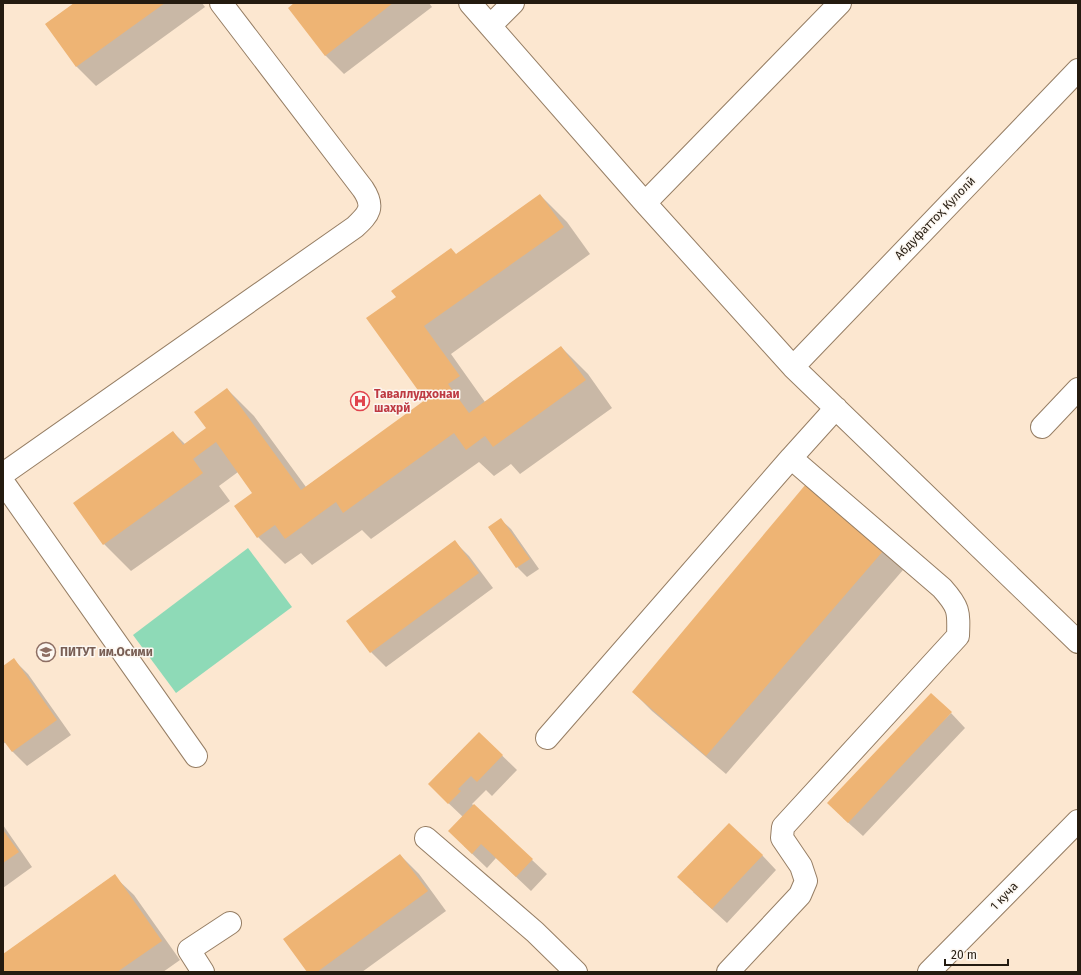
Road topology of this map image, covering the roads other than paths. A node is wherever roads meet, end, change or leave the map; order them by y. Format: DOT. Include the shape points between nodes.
graph roads {
  1 [pos="222,3"];
  2 [pos="470,3"];
  3 [pos="513,3"];
  4 [pos="840,3"];
  5 [pos="490,26"];
  6 [pos="1078,70"];
  7 [pos="646,203"];
  8 [pos="793,367"];
  9 [pos="1078,389"];
  10 [pos="836,408"];
  11 [pos="1042,426"];
  12 [pos="791,458"];
  13 [pos="3,474"];
  14 [pos="3,482"];
  15 [pos="1078,642"];
  16 [pos="547,738"];
  17 [pos="196,756"];
  18 [pos="1078,820"];
  19 [pos="426,838"];
  20 [pos="230,923"];
  21 [pos="203,972"];
  22 [pos="576,972"];
  23 [pos="728,972"];
  24 [pos="929,972"];
  1 -- 13 [label="street" via="363,189 369,198 370,207 366,217 355,228"];
  2 -- 5 [label="street"];
  3 -- 5 [label="street"];
  4 -- 7 [label="street"];
  5 -- 7 [label="street"];
  6 -- 8 [label="street, Абдуфаттоҳ Кулолӣ"];
  7 -- 8 [label="street"];
  8 -- 10 [label="street"];
  9 -- 11 [label="street"];
  10 -- 12 [label="street"];
  10 -- 15 [label="street"];
  12 -- 16 [label="street"];
  12 -- 23 [label="street" via="942,588 953,601 959,615 958,636 783,827 782,838 801,866 806,881 800,895"];
  14 -- 17 [label="street"];
  18 -- 24 [label="street, 1 куча"];
  19 -- 22 [label="street" via="535,932"];
  20 -- 21 [label="street" via="189,950"];
}
